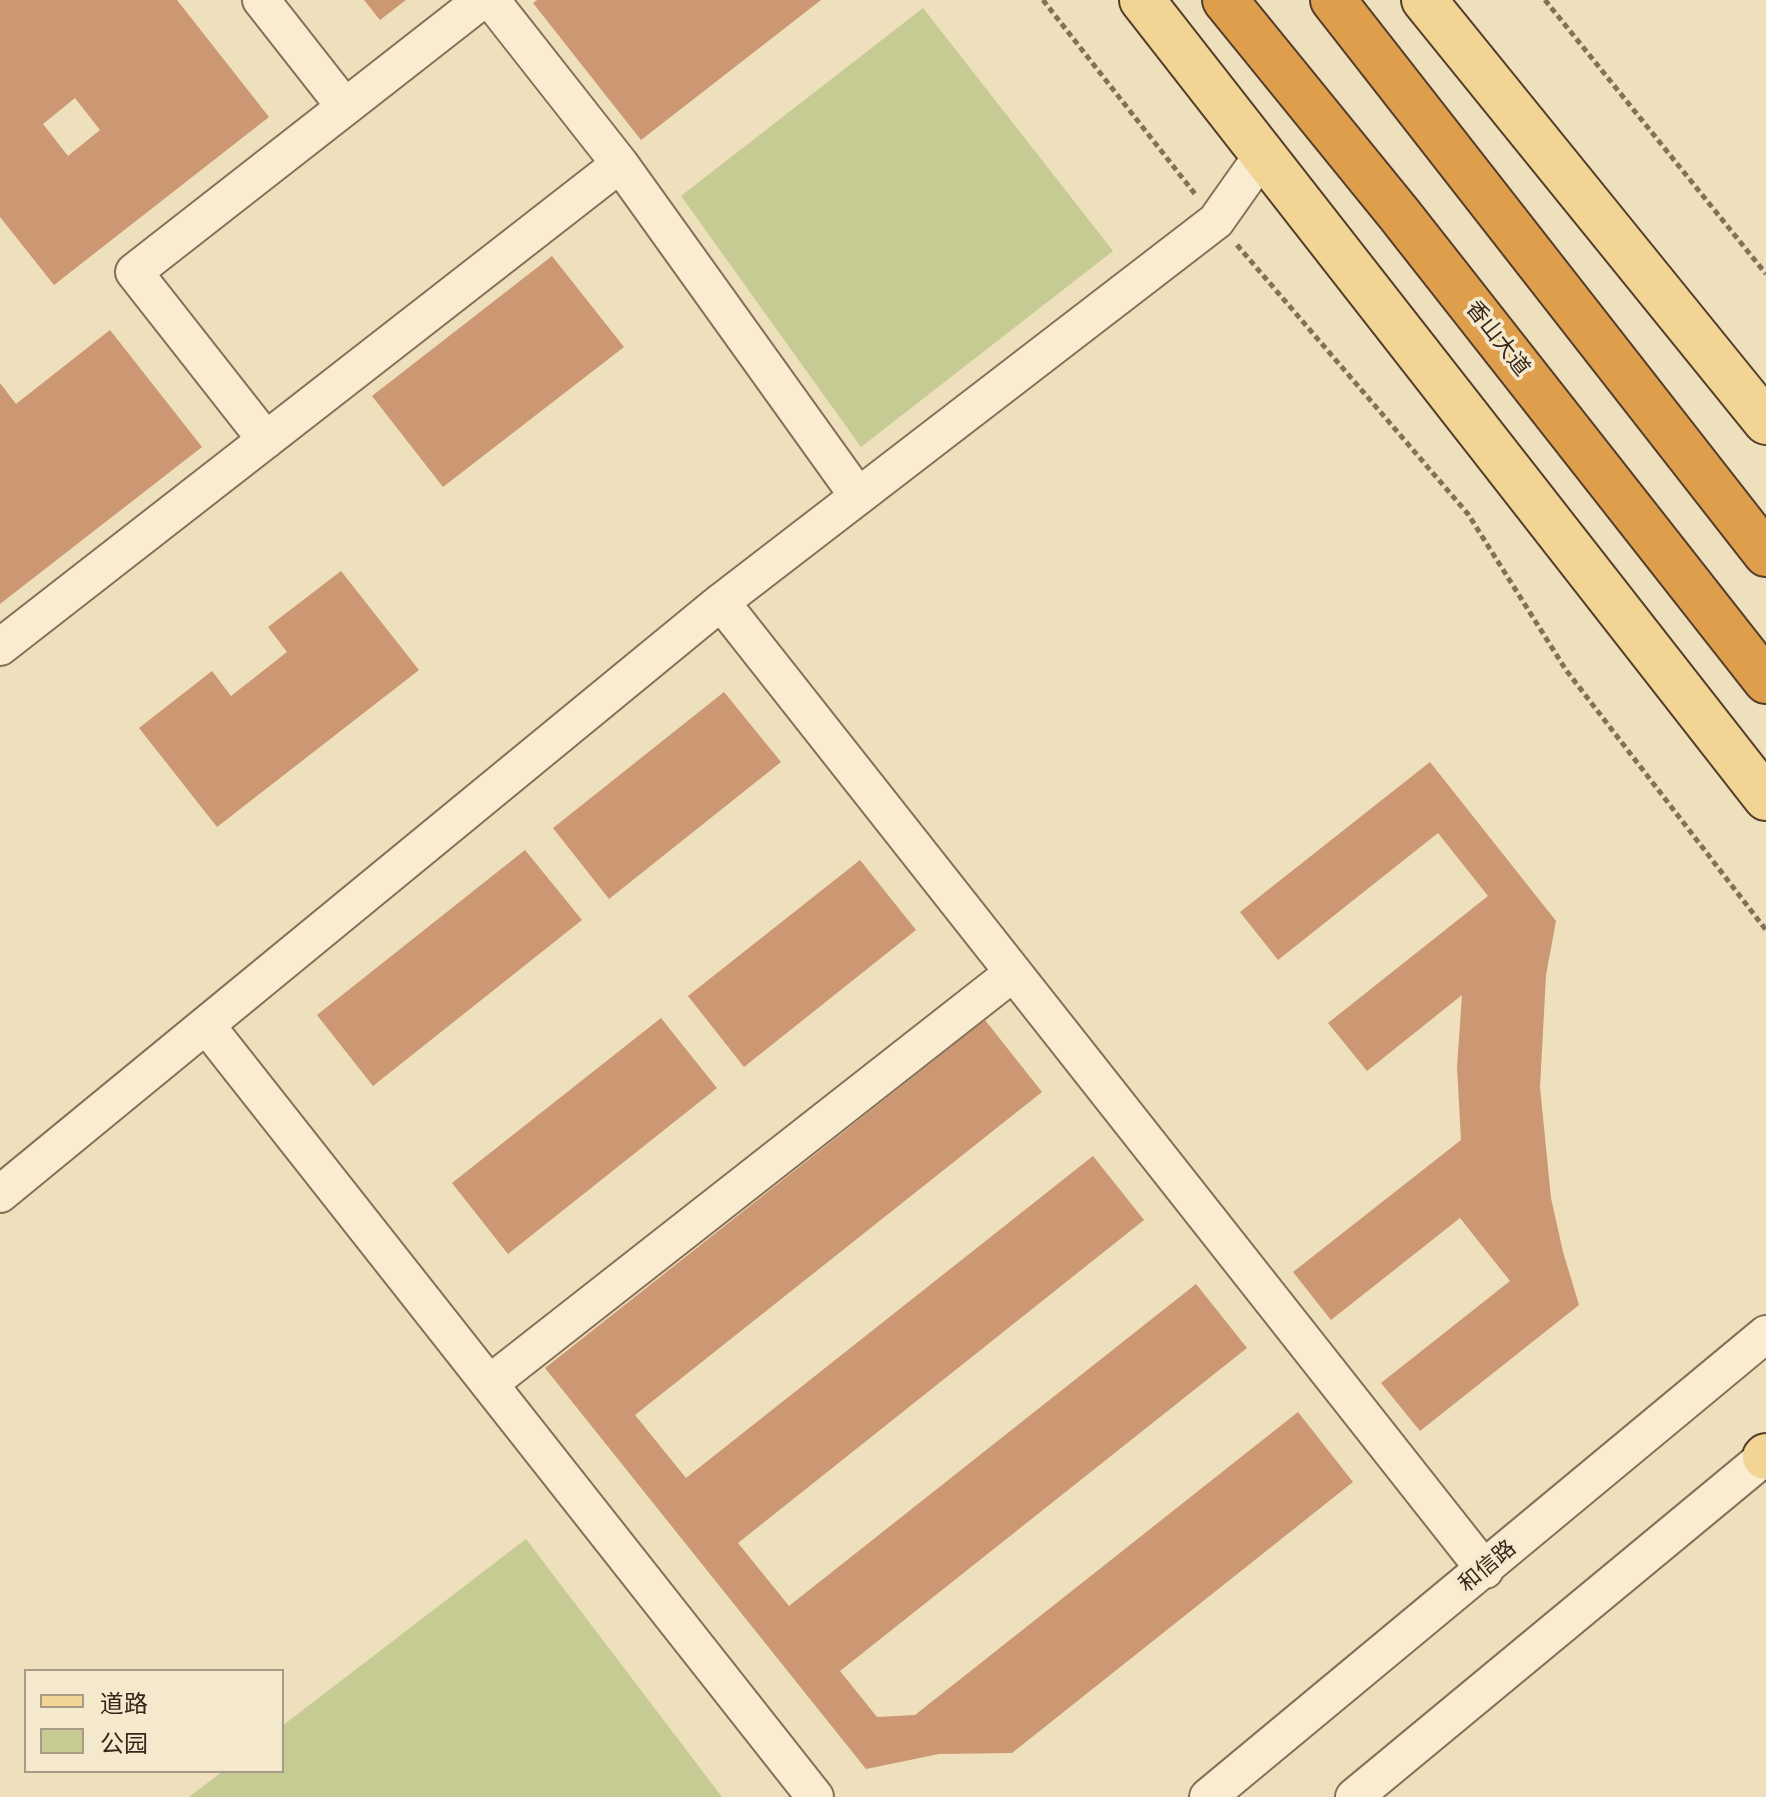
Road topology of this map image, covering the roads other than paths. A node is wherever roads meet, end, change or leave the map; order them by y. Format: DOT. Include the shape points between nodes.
graph roads {
  1 [pos="261,0"];
  2 [pos="482,0"];
  3 [pos="491,0"];
  4 [pos="1142,0"];
  5 [pos="1161,0"];
  6 [pos="1225,0"];
  7 [pos="1333,0"];
  8 [pos="1424,0"];
  9 [pos="1195,66"];
  10 [pos="345,107"];
  11 [pos="1264,153"];
  12 [pos="620,164"];
  13 [pos="1766,422"];
  14 [pos="266,440"];
  15 [pos="858,496"];
  16 [pos="1766,554"];
  17 [pos="721,602"];
  18 [pos="0,647"];
  19 [pos="1766,681"];
  20 [pos="1766,798"];
  21 [pos="1013,973"];
  22 [pos="206,1025"];
  23 [pos="0,1194"];
  24 [pos="1766,1334"];
  25 [pos="489,1384"];
  26 [pos="1766,1456"];
  27 [pos="1485,1570"];
  28 [pos="815,1797"];
  29 [pos="1208,1797"];
  30 [pos="1354,1797"];
  1 -- 10 [label="street"];
  2 -- 10 [label="street"];
  3 -- 12 [label="street"];
  4 -- 9 [label="main road"];
  5 -- 9 [label="main road"];
  6 -- 19 [label="highway, 香山大道"];
  7 -- 16 [label="highway"];
  8 -- 13 [label="main road"];
  9 -- 11 [label="main road"];
  10 -- 14 [label="street" via="134,272"];
  11 -- 15 [label="street" via="1216,221"];
  11 -- 20 [label="main road"];
  12 -- 14 [label="street"];
  12 -- 15 [label="street"];
  14 -- 18 [label="street"];
  15 -- 17 [label="street"];
  17 -- 21 [label="street"];
  17 -- 22 [label="street"];
  21 -- 25 [label="street"];
  21 -- 27 [label="street"];
  22 -- 23 [label="street"];
  22 -- 25 [label="street"];
  24 -- 27 [label="street, 和信路"];
  25 -- 28 [label="street"];
  26 -- 30 [label="street"];
  27 -- 29 [label="street, 和信路"];
}
